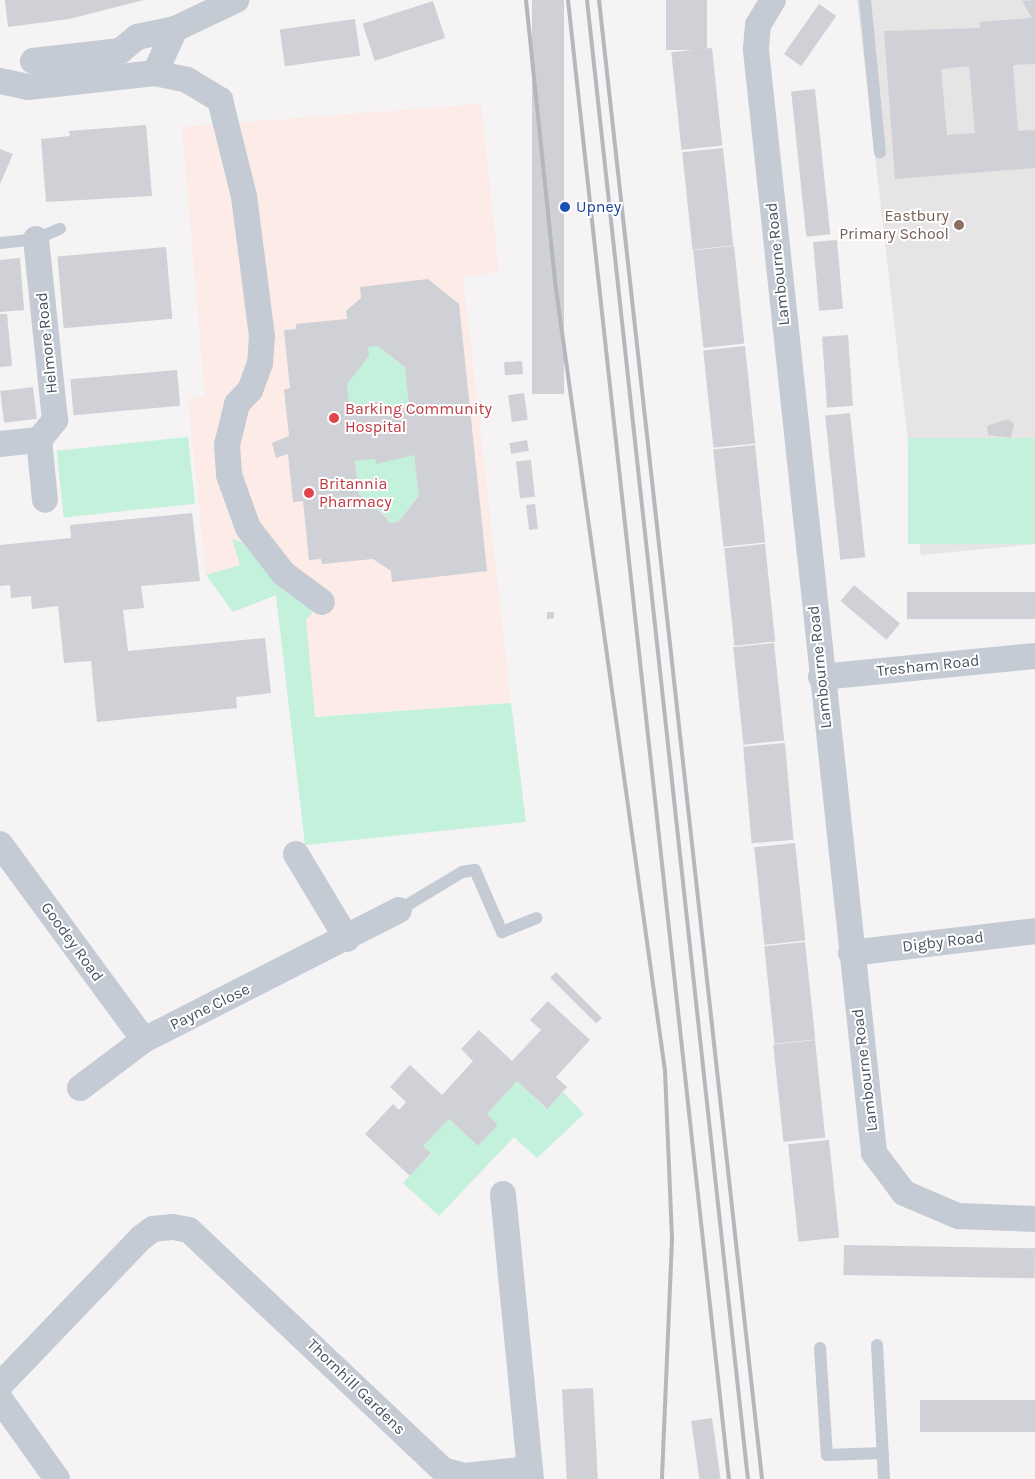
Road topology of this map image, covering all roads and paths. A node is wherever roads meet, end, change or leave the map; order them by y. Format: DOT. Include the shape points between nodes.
graph roads {
  1 [pos="236,0"];
  2 [pos="773,0"];
  3 [pos="865,0"];
  4 [pos="176,30"];
  5 [pos="33,61"];
  6 [pos="155,73"];
  7 [pos="0,81"];
  8 [pos="880,152"];
  9 [pos="60,229"];
  10 [pos="36,239"];
  11 [pos="0,243"];
  12 [pos="39,440"];
  13 [pos="0,444"];
  14 [pos="40,501"];
  15 [pos="322,602"];
  16 [pos="1035,656"];
  17 [pos="821,677"];
  18 [pos="0,844"];
  19 [pos="296,854"];
  20 [pos="399,910"];
  21 [pos="536,918"];
  22 [pos="1035,931"];
  23 [pos="347,939"];
  24 [pos="851,953"];
  25 [pos="144,1040"];
  26 [pos="80,1088"];
  27 [pos="503,1194"];
  28 [pos="1035,1219"];
  29 [pos="877,1346"];
  30 [pos="820,1348"];
  31 [pos="0,1385"];
  32 [pos="0,1399"];
  33 [pos="882,1453"];
  34 [pos="530,1474"];
  35 [pos="57,1479"];
  36 [pos="884,1479"];
  1 -- 4 [label="street"];
  2 -- 17 [label="street, Lambourne Road" via="758,24 756,50"];
  3 -- 8 [label="lane"];
  4 -- 5 [label="street" via="137,37 120,51"];
  4 -- 6 [label="street"];
  6 -- 7 [label="street" via="28,87"];
  6 -- 15 [label="street" via="186,80 220,100 246,205 262,336 260,363 250,390 237,404 226,445 229,475 248,528 284,574"];
  9 -- 10 [label="lane"];
  10 -- 11 [label="lane"];
  10 -- 12 [label="street, Helmore Road" via="55,420"];
  12 -- 13 [label="street"];
  12 -- 14 [label="street"];
  16 -- 17 [label="street, Tresham Road"];
  17 -- 24 [label="street, Lambourne Road"];
  18 -- 25 [label="street, Goodey Road"];
  19 -- 23 [label="street"];
  20 -- 21 [label="lane" via="462,872 475,870 502,932"];
  20 -- 23 [label="street, Payne Close"];
  22 -- 24 [label="street, Digby Road"];
  23 -- 25 [label="street, Payne Close"];
  24 -- 28 [label="street, Lambourne Road" via="874,1153 904,1193 958,1216"];
  25 -- 26 [label="street, Payne Close"];
  27 -- 34 [label="street, Thornhill Gardens"];
  29 -- 33 [label="lane"];
  30 -- 33 [label="lane" via="828,1455"];
  31 -- 34 [label="street, Thornhill Gardens" via="141,1238 153,1229 173,1227 189,1230 443,1470 464,1476"];
  32 -- 35 [label="street"];
  33 -- 36 [label="lane"];
}
